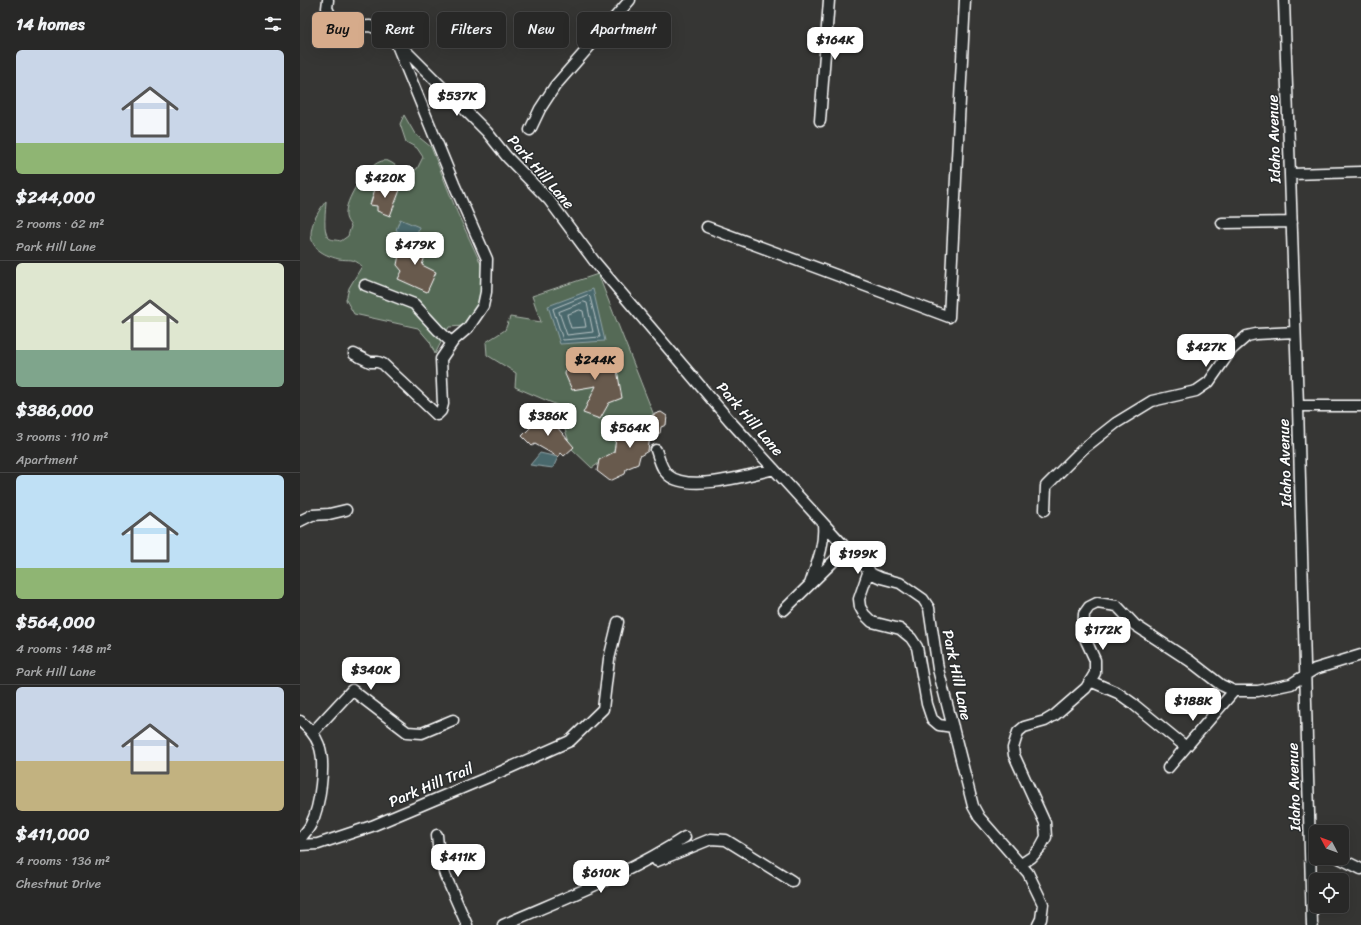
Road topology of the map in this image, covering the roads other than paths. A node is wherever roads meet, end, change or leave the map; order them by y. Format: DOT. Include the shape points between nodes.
graph roads {
  1 [pos="328,0"];
  2 [pos="630,0"];
  3 [pos="829,0"];
  4 [pos="965,0"];
  5 [pos="1284,0"];
  6 [pos="372,27"];
  7 [pos="399,48"];
  8 [pos="403,48"];
  9 [pos="820,121"];
  10 [pos="530,130"];
  11 [pos="1361,172"];
  12 [pos="1291,174"];
  13 [pos="1292,222"];
  14 [pos="1222,223"];
  15 [pos="707,227"];
  16 [pos="365,285"];
  17 [pos="1296,332"];
  18 [pos="452,343"];
  19 [pos="354,354"];
  20 [pos="1298,406"];
  21 [pos="1361,406"];
  22 [pos="656,450"];
  23 [pos="774,469"];
  24 [pos="346,510"];
  25 [pos="1044,510"];
  26 [pos="300,521"];
  27 [pos="823,524"];
  28 [pos="846,549"];
  29 [pos="869,570"];
  30 [pos="810,585"];
  31 [pos="784,610"];
  32 [pos="618,622"];
  33 [pos="1361,655"];
  34 [pos="1305,675"];
  35 [pos="1090,681"];
  36 [pos="1234,691"];
  37 [pos="453,720"];
  38 [pos="300,721"];
  39 [pos="953,727"];
  40 [pos="313,732"];
  41 [pos="1186,747"];
  42 [pos="1168,768"];
  43 [pos="1312,825"];
  44 [pos="437,835"];
  45 [pos="685,837"];
  46 [pos="300,839"];
  47 [pos="300,845"];
  48 [pos="1349,863"];
  49 [pos="1020,865"];
  50 [pos="1313,865"];
  51 [pos="636,866"];
  52 [pos="1361,869"];
  53 [pos="792,881"];
  54 [pos="467,925"];
  55 [pos="503,925"];
  56 [pos="1038,925"];
  57 [pos="1312,925"];
  1 -- 6 [label="street, Park Hill Lane" via="327,8 334,23 346,27"];
  2 -- 10 [label="street" via="555,86"];
  3 -- 9 [label="street"];
  4 -- 15 [label="street" via="949,317"];
  5 -- 12 [label="street, Idaho Avenue"];
  7 -- 18 [label="street" via="487,259 483,306 468,328"];
  8 -- 23 [label="street, Park Hill Lane" via="487,132 507,157 549,200 595,262"];
  11 -- 12 [label="street"];
  12 -- 13 [label="street, Idaho Avenue"];
  13 -- 14 [label="street"];
  13 -- 17 [label="street, Idaho Avenue"];
  16 -- 18 [label="street" via="414,304"];
  17 -- 20 [label="street, Idaho Avenue"];
  17 -- 25 [label="street" via="1247,336 1232,349 1209,382 1196,391 1152,401 1116,423 1084,448 1046,486"];
  18 -- 19 [label="street" via="441,359 443,404 437,415 383,364 370,362"];
  20 -- 21 [label="street"];
  20 -- 34 [label="street, Idaho Avenue"];
  22 -- 23 [label="street" via="668,475 687,482 712,482"];
  23 -- 27 [label="street, Park Hill Lane"];
  24 -- 26 [label="street" via="312,515"];
  27 -- 28 [label="street, Park Hill Lane"];
  27 -- 30 [label="street" via="821,554"];
  28 -- 29 [label="street, Park Hill Lane"];
  28 -- 30 [label="street"];
  29 -- 39 [label="street, Park Hill Lane" via="881,578 900,583 923,599 929,608 938,669"];
  29 -- 39 [label="street" via="859,599 860,607 872,622 900,629 912,638 917,647 932,719 939,725"];
  30 -- 31 [label="street"];
  32 -- 47 [label="street, Park Hill Trail" via="609,659 603,709 570,741 372,826 318,844"];
  33 -- 34 [label="street" via="1315,669"];
  34 -- 36 [label="street" via="1291,684 1258,691"];
  34 -- 43 [label="street, Idaho Avenue"];
  35 -- 36 [label="street" via="1095,673 1095,660 1084,634 1084,614 1089,607 1097,603 1117,606 1135,625 1221,685"];
  35 -- 41 [label="street" via="1132,703"];
  35 -- 49 [label="street" via="1086,688 1055,715 1024,727 1018,732 1013,748 1014,755 1045,823 1046,837 1032,857"];
  36 -- 41 [label="street"];
  37 -- 40 [label="street" via="422,733 407,732 352,690"];
  38 -- 40 [label="street"];
  39 -- 49 [label="street, Park Hill Lane" via="973,806"];
  40 -- 46 [label="street" via="320,745 322,772 316,812 311,826"];
  41 -- 42 [label="street"];
  44 -- 54 [label="street" via="439,856 445,875"];
  45 -- 51 [label="street"];
  48 -- 52 [label="street"];
  49 -- 56 [label="street, Park Hill Lane" via="1028,873 1043,904"];
  50 -- 57 [label="street, Idaho Avenue"];
  51 -- 53 [label="street" via="711,839 726,840"];
  51 -- 55 [label="street"];
}
